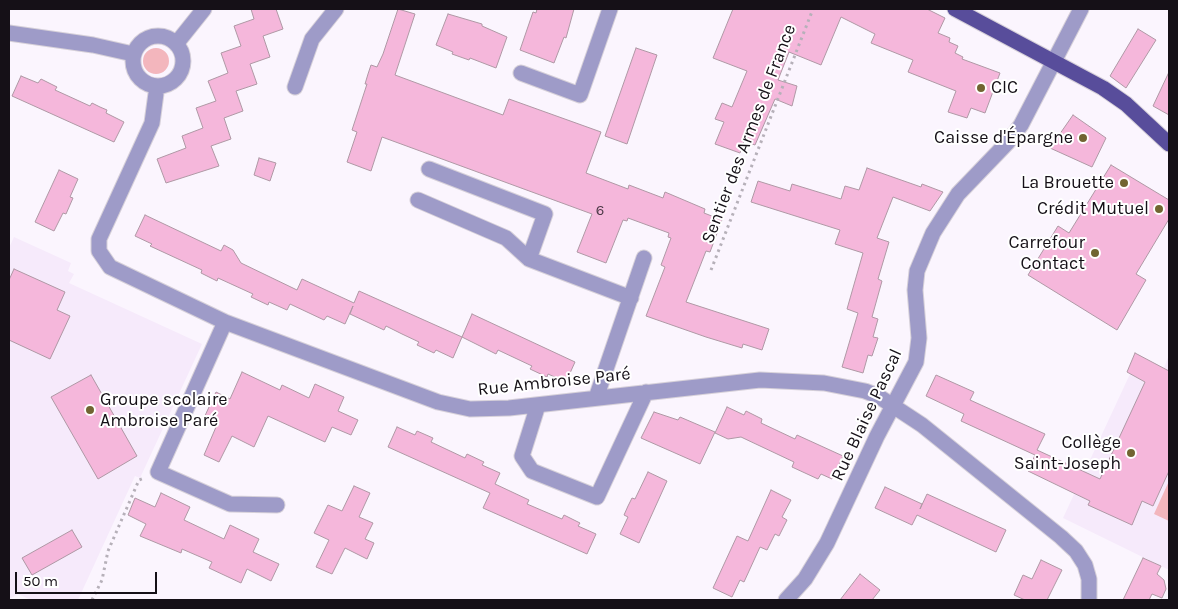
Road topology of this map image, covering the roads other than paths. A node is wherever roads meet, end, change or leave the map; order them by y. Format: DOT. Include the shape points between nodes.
graph roads {
  1 [pos="204,9"];
  2 [pos="336,9"];
  3 [pos="610,9"];
  4 [pos="955,9"];
  5 [pos="1081,9"];
  6 [pos="9,33"];
  7 [pos="176,44"];
  8 [pos="134,54"];
  9 [pos="1055,62"];
  10 [pos="521,73"];
  11 [pos="157,86"];
  12 [pos="295,87"];
  13 [pos="1169,143"];
  14 [pos="429,169"];
  15 [pos="418,200"];
  16 [pos="644,258"];
  17 [pos="529,259"];
  18 [pos="630,298"];
  19 [pos="225,322"];
  20 [pos="646,392"];
  21 [pos="596,398"];
  22 [pos="538,405"];
  23 [pos="894,406"];
  24 [pos="278,504"];
  25 [pos="786,600"];
  26 [pos="1089,600"];
  1 -- 7 [label="street"];
  2 -- 12 [label="street" via="312,39"];
  3 -- 10 [label="street" via="580,95"];
  4 -- 9 [label="main road"];
  5 -- 9 [label="street, Rue Blaise Pascal"];
  6 -- 8 [label="street"];
  7 -- 8 [label="street" via="165,37 152,37 140,43"];
  7 -- 11 [label="street" via="183,62 179,74 170,83"];
  8 -- 11 [label="street" via="133,67 140,79"];
  9 -- 13 [label="main road" via="1114,95"];
  9 -- 23 [label="street, Rue Blaise Pascal" via="1021,125 958,194 923,253 917,271 916,290 918,351 911,375"];
  11 -- 19 [label="street, Rue Ambroise Paré" via="152,124 103,227 99,251 110,267"];
  14 -- 17 [label="street" via="545,214"];
  15 -- 17 [label="street" via="506,238"];
  16 -- 18 [label="street"];
  17 -- 18 [label="street"];
  18 -- 21 [label="street"];
  19 -- 22 [label="street, Rue Ambroise Paré" via="453,406 487,410"];
  19 -- 24 [label="street" via="158,472 230,504"];
  20 -- 21 [label="street, Rue Ambroise Paré"];
  20 -- 22 [label="street" via="597,497 532,470 522,456"];
  20 -- 23 [label="street, Rue Ambroise Paré" via="736,381 799,380 865,391"];
  21 -- 22 [label="street, Rue Ambroise Paré"];
  23 -- 25 [label="street, Rue Blaise Pascal" via="828,543 805,579"];
  23 -- 26 [label="street, Rue Ambroise Paré" via="1076,551 1089,579"];
}
